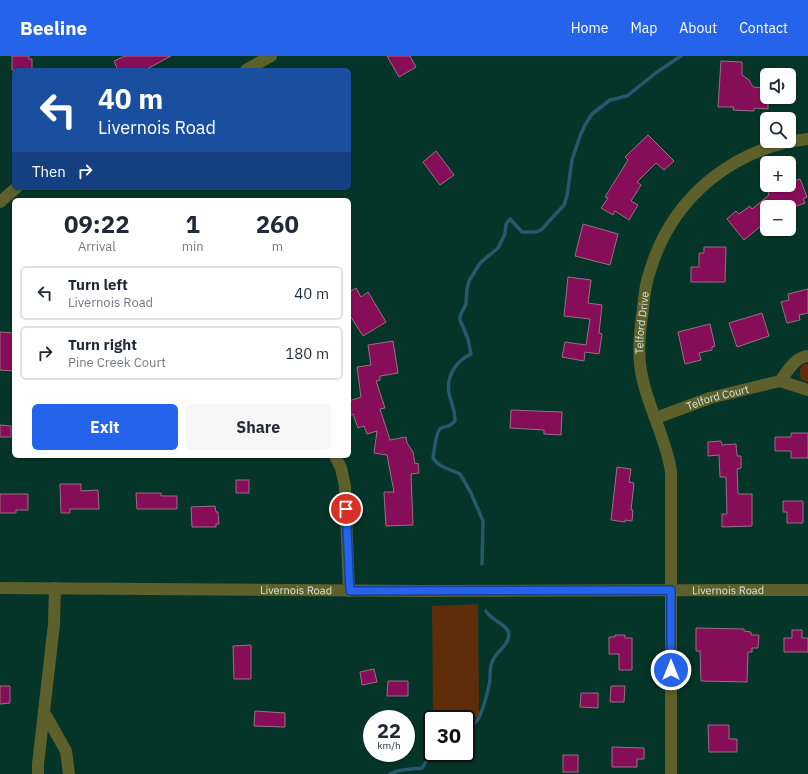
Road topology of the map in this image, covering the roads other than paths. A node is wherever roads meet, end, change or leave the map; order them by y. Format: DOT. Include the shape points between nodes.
graph roads {
  1 [pos="272,56"];
  2 [pos="250,68"];
  3 [pos="808,139"];
  4 [pos="14,190"];
  5 [pos="0,202"];
  6 [pos="808,356"];
  7 [pos="780,381"];
  8 [pos="808,390"];
  9 [pos="656,418"];
  10 [pos="336,458"];
  11 [pos="0,588"];
  12 [pos="55,588"];
  13 [pos="671,590"];
  14 [pos="808,590"];
  15 [pos="350,591"];
  16 [pos="44,712"];
  17 [pos="37,771"];
  18 [pos="69,774"];
  19 [pos="671,774"];
  1 -- 2 [label="street"];
  3 -- 9 [label="street, Telford Drive" via="774,145 731,164 701,187 668,228 647,280 639,336 640,366"];
  4 -- 5 [label="street"];
  6 -- 7 [label="street" via="797,360"];
  7 -- 8 [label="street"];
  7 -- 9 [label="street, Telford Court" via="710,398"];
  9 -- 13 [label="street, Telford Drive" via="671,472"];
  10 -- 15 [label="street" via="345,486"];
  11 -- 12 [label="street, Livernois Road"];
  12 -- 15 [label="street, Livernois Road"];
  12 -- 16 [label="street" via="54,624"];
  13 -- 14 [label="street, Livernois Road"];
  13 -- 15 [label="street, Livernois Road"];
  13 -- 19 [label="street, Telford Drive"];
  16 -- 17 [label="street"];
  16 -- 18 [label="street" via="66,751"];
}
